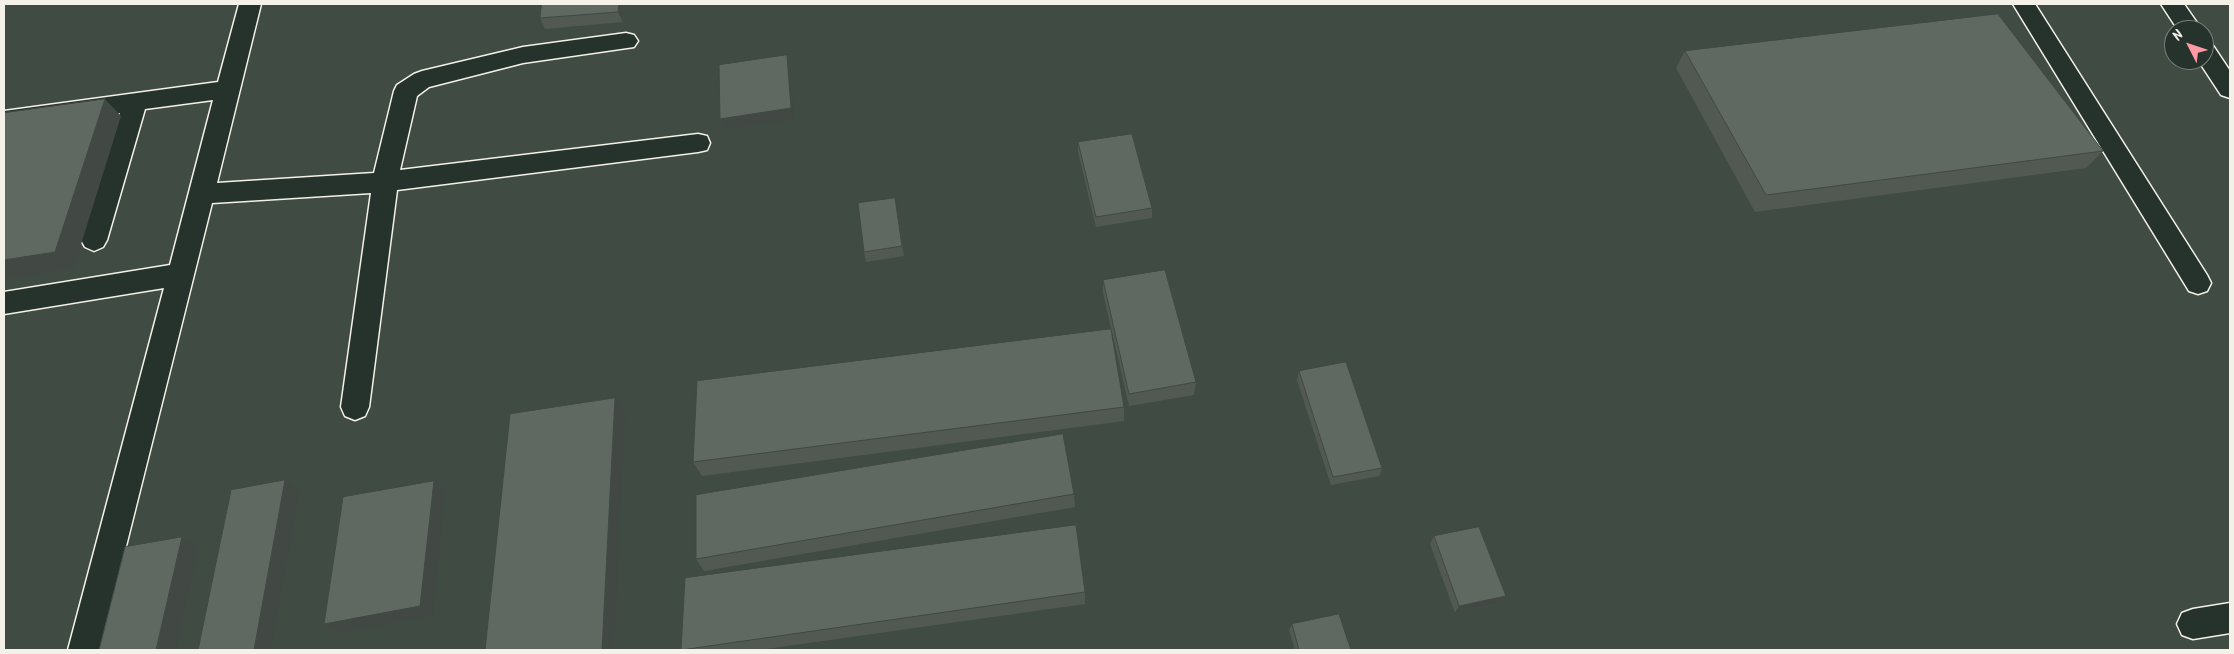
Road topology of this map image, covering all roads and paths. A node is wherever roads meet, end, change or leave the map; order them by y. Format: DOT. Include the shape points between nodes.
graph roads {
  1 [pos="250,4"];
  2 [pos="2024,4"];
  3 [pos="2172,4"];
  4 [pos="2183,20"];
  5 [pos="626,41"];
  6 [pos="2214,65"];
  7 [pos="228,89"];
  8 [pos="2230,89"];
  9 [pos="136,102"];
  10 [pos="4,120"];
  11 [pos="698,143"];
  12 [pos="385,182"];
  13 [pos="201,194"];
  14 [pos="94,240"];
  15 [pos="181,274"];
  16 [pos="2198,283"];
  17 [pos="4,303"];
  18 [pos="355,407"];
  19 [pos="2230,618"];
  20 [pos="2193,624"];
  21 [pos="84,650"];
  1 -- 7 [label="street"];
  2 -- 16 [label="street"];
  3 -- 4 [label="street"];
  5 -- 12 [label="street" via="523,56 422,80 406,91"];
  6 -- 8 [label="street"];
  7 -- 9 [label="street"];
  7 -- 13 [label="street"];
  9 -- 10 [label="street"];
  9 -- 14 [label="street"];
  11 -- 12 [label="street"];
  12 -- 13 [label="street"];
  12 -- 18 [label="street"];
  13 -- 15 [label="street"];
  15 -- 17 [label="street"];
  15 -- 21 [label="street"];
  19 -- 20 [label="street"];
}
